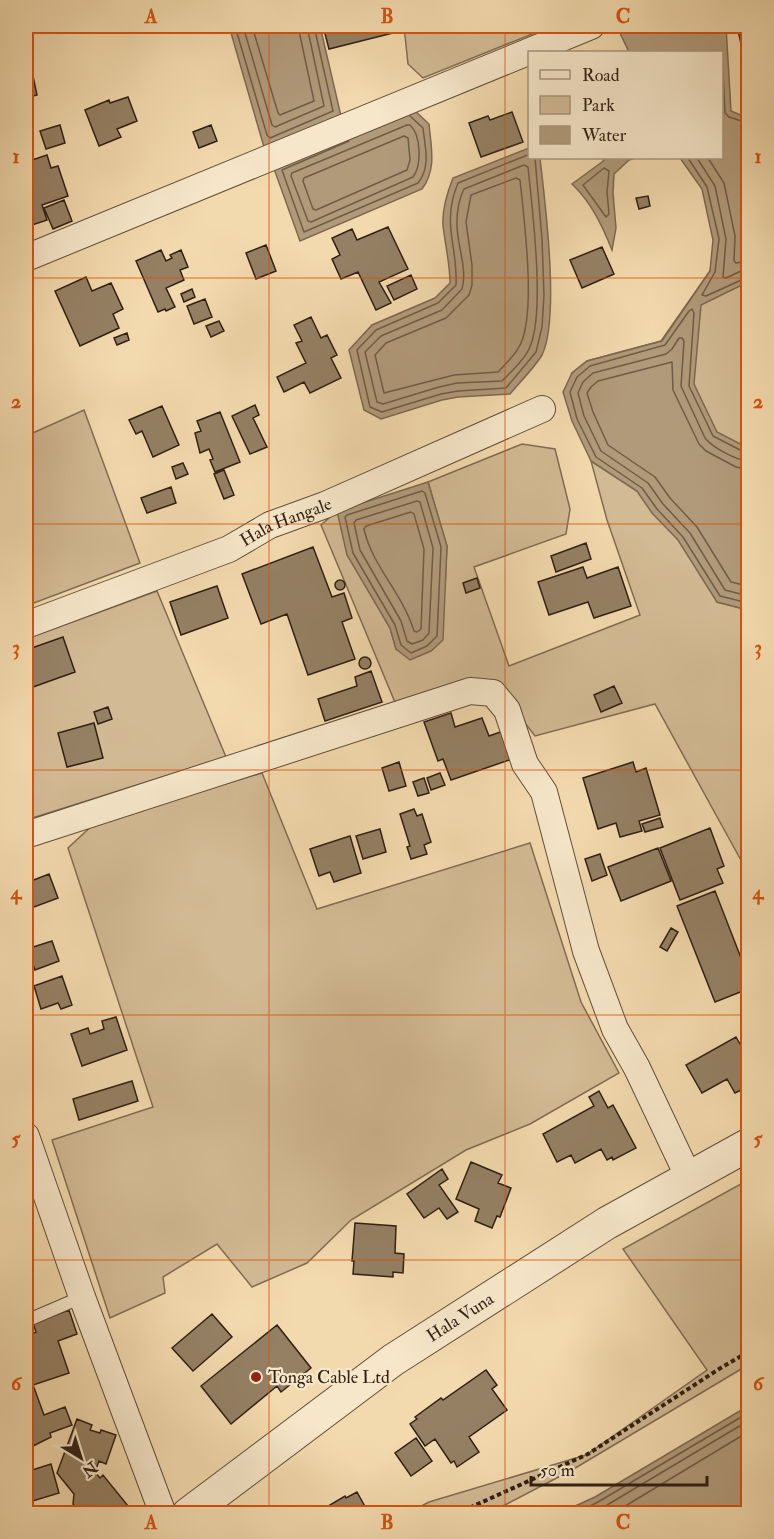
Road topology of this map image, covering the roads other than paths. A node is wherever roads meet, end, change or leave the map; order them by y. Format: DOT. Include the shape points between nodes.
graph roads {
  1 [pos="591,26"];
  2 [pos="530,51"];
  3 [pos="528,52"];
  4 [pos="26,258"];
  5 [pos="542,409"];
  6 [pos="26,625"];
  7 [pos="26,835"];
  8 [pos="26,1136"];
  9 [pos="748,1145"];
  10 [pos="689,1178"];
  11 [pos="82,1297"];
  12 [pos="26,1321"];
  13 [pos="163,1514"];
  14 [pos="188,1514"];
  1 -- 2 [label="street"];
  3 -- 4 [label="street"];
  5 -- 6 [label="street, Hala Hangale" via="325,505 270,525 229,549"];
  7 -- 10 [label="street" via="470,691 493,693 507,710 525,764 544,792 586,951 615,1029"];
  8 -- 11 [label="street"];
  9 -- 10 [label="street, Hala Vuna"];
  10 -- 14 [label="street, Hala Vuna" via="607,1223 393,1360"];
  11 -- 12 [label="lane"];
  11 -- 13 [label="street"];
}
